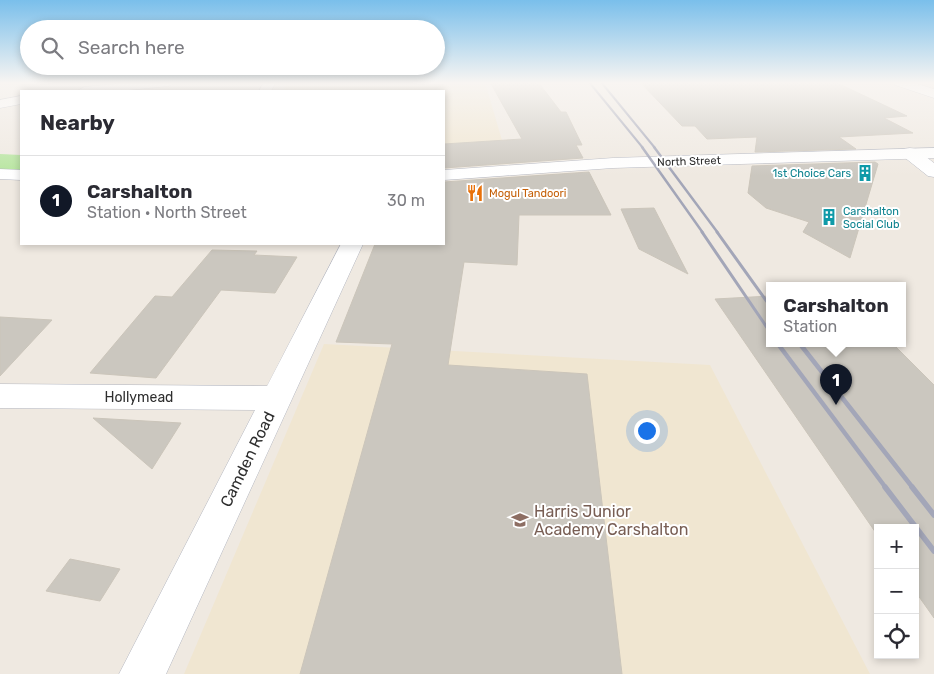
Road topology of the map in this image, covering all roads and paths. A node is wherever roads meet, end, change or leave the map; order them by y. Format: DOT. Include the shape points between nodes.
graph roads {
  1 [pos="934,153"];
  2 [pos="910,154"];
  3 [pos="934,172"];
  4 [pos="0,174"];
  5 [pos="20,174"];
  6 [pos="445,175"];
  7 [pos="352,245"];
  8 [pos="0,396"];
  9 [pos="277,398"];
  10 [pos="142,674"];
  1 -- 2 [label="street, North Street"];
  2 -- 3 [label="street"];
  2 -- 6 [label="street, North Street" via="613,163"];
  4 -- 5 [label="street"];
  7 -- 9 [label="street, Camden Road"];
  8 -- 9 [label="street, Hollymead"];
  9 -- 10 [label="street, Camden Road"];
}
